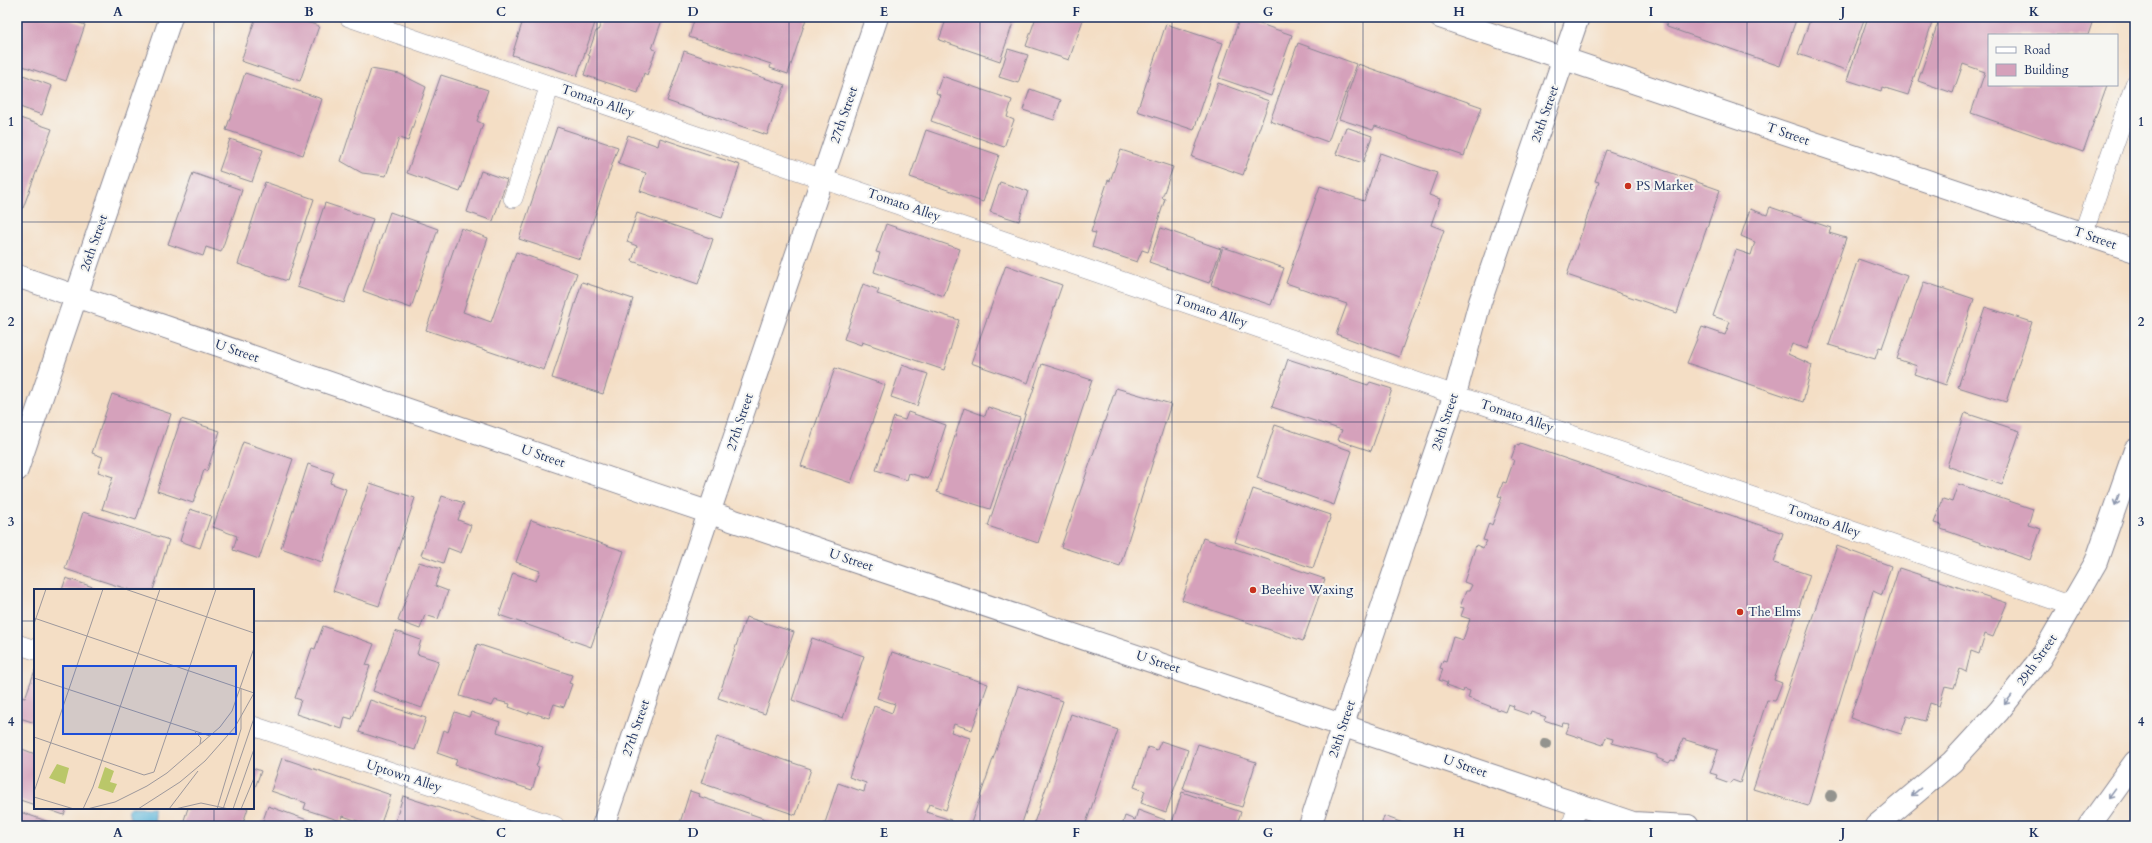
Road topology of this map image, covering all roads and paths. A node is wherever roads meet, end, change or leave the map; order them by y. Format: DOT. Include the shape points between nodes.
graph roads {
  1 [pos="170,17"];
  2 [pos="349,17"];
  3 [pos="877,17"];
  4 [pos="1440,17"];
  5 [pos="1578,17"];
  6 [pos="1564,58"];
  7 [pos="2135,84"];
  8 [pos="550,85"];
  9 [pos="822,177"];
  10 [pos="513,198"];
  11 [pos="2082,234"];
  12 [pos="2135,252"];
  13 [pos="17,276"];
  14 [pos="75,296"];
  15 [pos="1455,394"];
  16 [pos="2135,450"];
  17 [pos="17,470"];
  18 [pos="710,512"];
  19 [pos="2072,606"];
  20 [pos="17,644"];
  21 [pos="34,650"];
  22 [pos="1344,724"];
  23 [pos="254,726"];
  24 [pos="2135,762"];
  25 [pos="1579,804"];
  26 [pos="1635,824"];
  27 [pos="555,826"];
  28 [pos="603,826"];
  29 [pos="1310,826"];
  30 [pos="1571,826"];
  31 [pos="1688,826"];
  32 [pos="1876,826"];
  33 [pos="2088,826"];
  1 -- 14 [label="main road, 26th Street"];
  2 -- 8 [label="lane, Tomato Alley"];
  3 -- 9 [label="main road, 27th Street"];
  4 -- 6 [label="main road, T Street"];
  5 -- 6 [label="main road, 28th Street"];
  6 -- 11 [label="main road, T Street"];
  6 -- 15 [label="main road, 28th Street" via="1480,302"];
  7 -- 11 [label="lane"];
  8 -- 9 [label="lane, Tomato Alley"];
  8 -- 10 [label="lane"];
  9 -- 15 [label="lane, Tomato Alley"];
  9 -- 18 [label="main road, 27th Street"];
  11 -- 12 [label="main road, T Street"];
  13 -- 14 [label="main road, U Street"];
  14 -- 17 [label="main road, 26th Street"];
  14 -- 18 [label="main road, U Street"];
  15 -- 19 [label="lane, Tomato Alley"];
  15 -- 22 [label="main road, 28th Street"];
  16 -- 19 [label="main road, 29th Street, one-way" via="2096,562"];
  18 -- 22 [label="main road, U Street"];
  18 -- 28 [label="main road, 27th Street"];
  19 -- 32 [label="main road, 29th Street, one-way" via="2040,659 1999,711 1952,762"];
  20 -- 21 [label="lane"];
  22 -- 25 [label="main road, U Street"];
  22 -- 29 [label="main road, 28th Street"];
  23 -- 27 [label="lane, Uptown Alley"];
  24 -- 33 [label="main road, one-way"];
  25 -- 26 [label="main road, U Street"];
  25 -- 30 [label="lane"];
  26 -- 31 [label="main road, U Street"];
}
